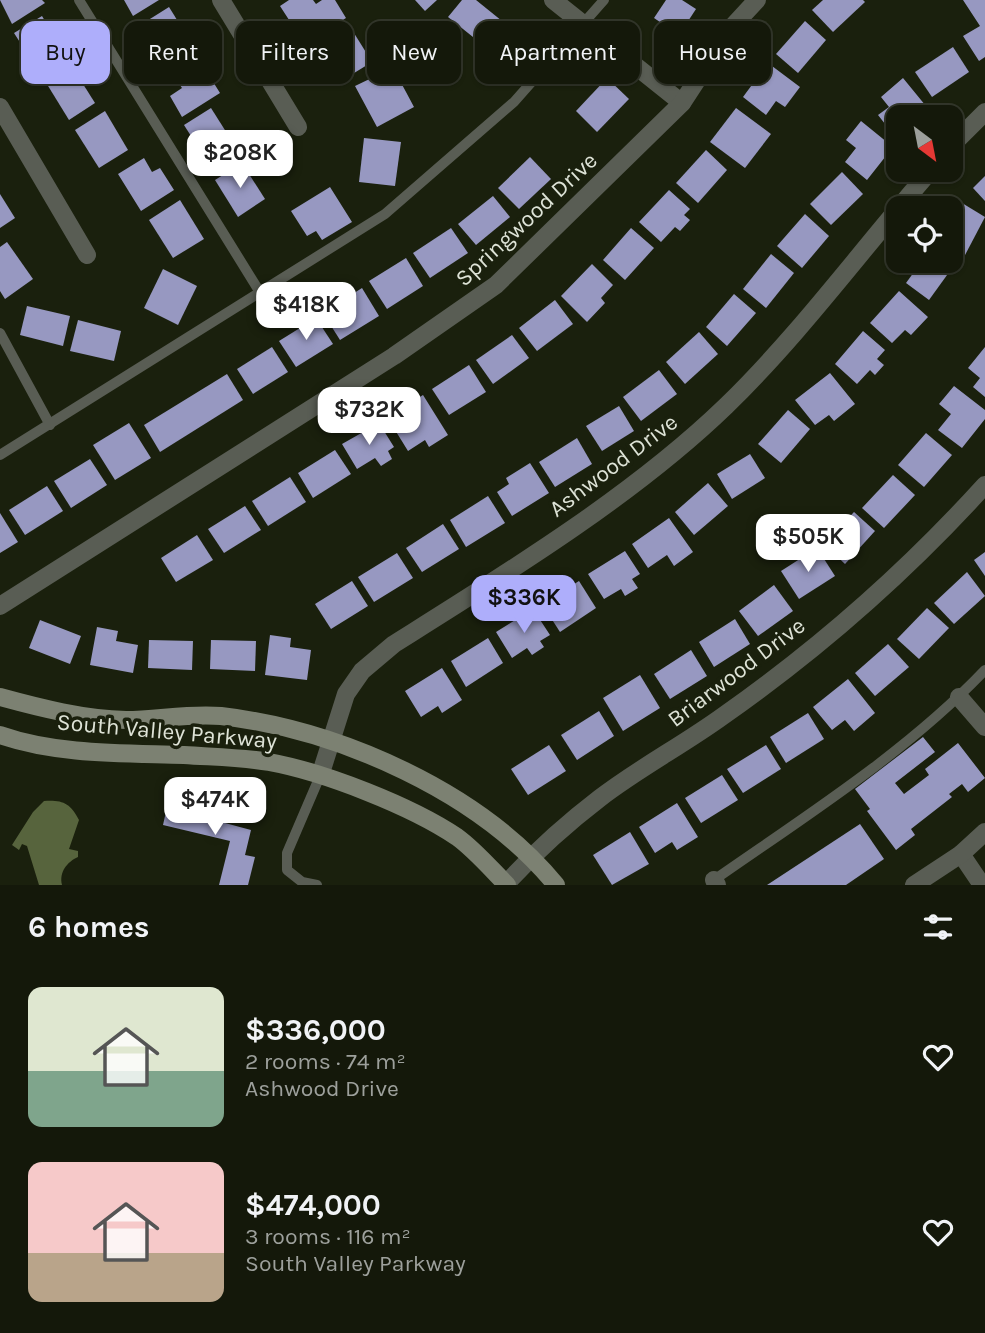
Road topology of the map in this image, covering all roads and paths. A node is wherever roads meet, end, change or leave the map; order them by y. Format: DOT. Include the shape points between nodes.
graph roads {
  1 [pos="79,0"];
  2 [pos="221,0"];
  3 [pos="553,0"];
  4 [pos="604,0"];
  5 [pos="757,0"];
  6 [pos="579,21"];
  7 [pos="587,21"];
  8 [pos="640,70"];
  9 [pos="530,84"];
  10 [pos="682,103"];
  11 [pos="0,107"];
  12 [pos="985,112"];
  13 [pos="298,127"];
  14 [pos="963,134"];
  15 [pos="921,182"];
  16 [pos="87,255"];
  17 [pos="261,294"];
  18 [pos="0,332"];
  19 [pos="50,425"];
  20 [pos="0,455"];
  21 [pos="985,485"];
  22 [pos="0,606"];
  23 [pos="985,670"];
  24 [pos="0,697"];
  25 [pos="959,697"];
  26 [pos="985,727"];
  27 [pos="0,735"];
  28 [pos="332,740"];
  29 [pos="320,776"];
  30 [pos="985,832"];
  31 [pos="961,853"];
  32 [pos="530,858"];
  33 [pos="716,883"];
  34 [pos="506,884"];
  35 [pos="317,885"];
  36 [pos="556,885"];
  37 [pos="914,885"];
  38 [pos="982,885"];
  1 -- 17 [label="lane"];
  2 -- 13 [label="street"];
  3 -- 6 [label="street"];
  4 -- 7 [label="lane"];
  5 -- 10 [label="street, Springwood Drive" via="731,28"];
  8 -- 10 [label="street"];
  9 -- 17 [label="lane" via="407,196"];
  10 -- 22 [label="street, Springwood Drive" via="576,210 464,309"];
  11 -- 16 [label="street"];
  12 -- 14 [label="street"];
  15 -- 28 [label="street, Ashwood Drive" via="798,332 684,444 611,500 394,643 362,671 346,694"];
  17 -- 19 [label="lane"];
  18 -- 19 [label="lane"];
  19 -- 20 [label="lane"];
  21 -- 32 [label="street, Briarwood Drive" via="839,625 725,715 600,798"];
  23 -- 25 [label="lane"];
  24 -- 28 [label="main road, South Valley Parkway" via="65,713 125,720 219,716 288,727"];
  25 -- 26 [label="street"];
  25 -- 33 [label="lane"];
  27 -- 29 [label="main road, South Valley Parkway" via="26,744 271,762"];
  28 -- 29 [label="street, Ashwood Drive"];
  28 -- 32 [label="main road, South Valley Parkway" via="454,798"];
  29 -- 34 [label="main road, South Valley Parkway" via="417,815 457,838"];
  29 -- 35 [label="lane" via="287,853 287,870 302,882"];
  30 -- 31 [label="street"];
  31 -- 37 [label="street"];
  31 -- 38 [label="street"];
  32 -- 34 [label="street, Briarwood Drive"];
  32 -- 36 [label="main road, South Valley Parkway"];
}
